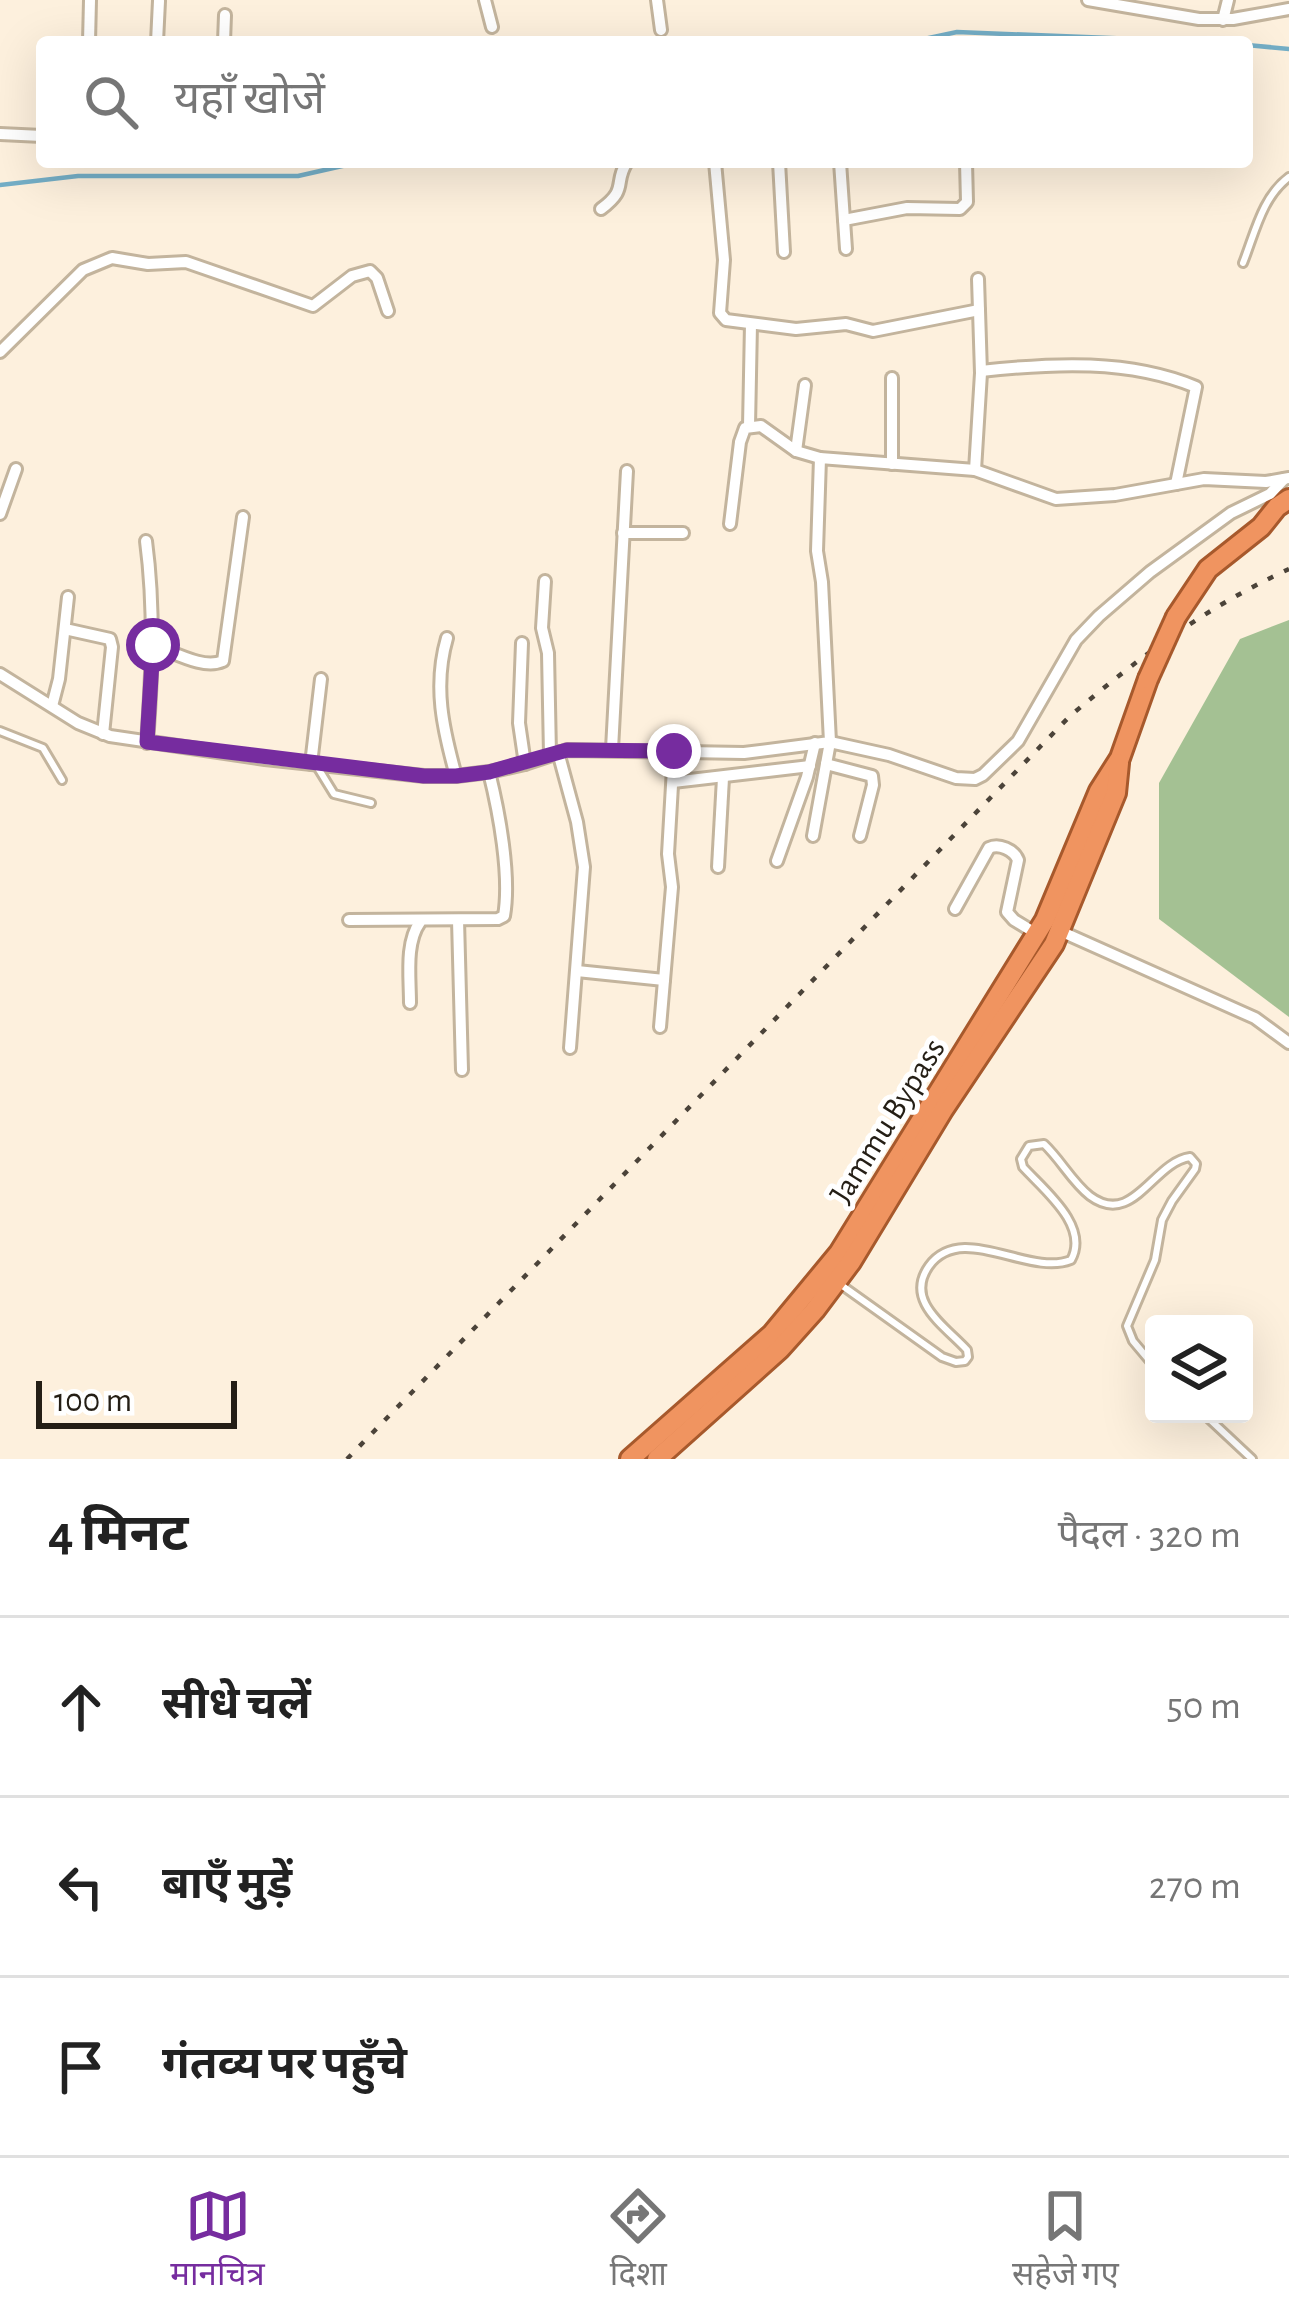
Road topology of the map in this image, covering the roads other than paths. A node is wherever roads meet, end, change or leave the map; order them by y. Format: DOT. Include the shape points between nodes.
graph roads {
  1 [pos="89,0"];
  2 [pos="485,0"];
  3 [pos="657,0"];
  4 [pos="1088,0"];
  5 [pos="1172,0"];
  6 [pos="1228,0"];
  7 [pos="159,1"];
  8 [pos="1289,9"];
  9 [pos="1168,14"];
  10 [pos="225,15"];
  11 [pos="1223,20"];
  12 [pos="492,27"];
  13 [pos="661,30"];
  14 [pos="89,36"];
  15 [pos="157,36"];
  16 [pos="224,36"];
  17 [pos="0,134"];
  18 [pos="36,136"];
  19 [pos="624,168"];
  20 [pos="716,168"];
  21 [pos="778,168"];
  22 [pos="840,168"];
  23 [pos="967,168"];
  24 [pos="1289,177"];
  25 [pos="602,209"];
  26 [pos="844,220"];
  27 [pos="846,249"];
  28 [pos="784,252"];
  29 [pos="1243,263"];
  30 [pos="978,279"];
  31 [pos="979,310"];
  32 [pos="388,311"];
  33 [pos="751,324"];
  34 [pos="0,352"];
  35 [pos="981,371"];
  36 [pos="892,378"];
  37 [pos="805,385"];
  38 [pos="749,426"];
  39 [pos="796,451"];
  40 [pos="820,458"];
  41 [pos="892,464"];
  42 [pos="16,469"];
  43 [pos="975,470"];
  44 [pos="627,471"];
  45 [pos="1176,484"];
  46 [pos="1288,486"];
  47 [pos="0,514"];
  48 [pos="243,517"];
  49 [pos="1289,518"];
  50 [pos="730,524"];
  51 [pos="1261,527"];
  52 [pos="623,533"];
  53 [pos="682,533"];
  54 [pos="146,541"];
  55 [pos="545,581"];
  56 [pos="68,597"];
  57 [pos="64,629"];
  58 [pos="447,638"];
  59 [pos="522,643"];
  60 [pos="153,645"];
  61 [pos="0,674"];
  62 [pos="321,679"];
  63 [pos="52,706"];
  64 [pos="0,731"];
  65 [pos="104,734"];
  66 [pos="147,742"];
  67 [pos="612,749"];
  68 [pos="828,754"];
  69 [pos="812,756"];
  70 [pos="557,758"];
  71 [pos="1120,758"];
  72 [pos="314,764"];
  73 [pos="525,764"];
  74 [pos="674,768"];
  75 [pos="456,776"];
  76 [pos="490,776"];
  77 [pos="723,778"];
  78 [pos="62,780"];
  79 [pos="370,803"];
  80 [pos="813,836"];
  81 [pos="860,836"];
  82 [pos="777,861"];
  83 [pos="718,867"];
  84 [pos="955,909"];
  85 [pos="349,920"];
  86 [pos="458,920"];
  87 [pos="421,922"];
  88 [pos="1060,932"];
  89 [pos="1037,934"];
  90 [pos="577,971"];
  91 [pos="664,980"];
  92 [pos="410,1003"];
  93 [pos="660,1027"];
  94 [pos="1289,1043"];
  95 [pos="570,1048"];
  96 [pos="462,1070"];
  97 [pos="831,1278"];
  98 [pos="1145,1356"];
  99 [pos="1214,1423"];
  100 [pos="630,1459"];
  101 [pos="657,1459"];
  102 [pos="1252,1459"];
  1 -- 14 [label="street"];
  2 -- 12 [label="street"];
  3 -- 13 [label="street"];
  4 -- 9 [label="street"];
  5 -- 9 [label="street"];
  6 -- 11 [label="street"];
  7 -- 15 [label="street"];
  8 -- 11 [label="street"];
  9 -- 11 [label="street"];
  10 -- 16 [label="street"];
  17 -- 18 [label="street"];
  19 -- 25 [label="street" via="617,196"];
  20 -- 33 [label="street" via="720,314"];
  21 -- 28 [label="street"];
  22 -- 26 [label="street"];
  23 -- 26 [label="street" via="960,208"];
  24 -- 29 [label="lane" via="1269,198"];
  26 -- 27 [label="street"];
  30 -- 31 [label="street"];
  31 -- 33 [label="street" via="873,331"];
  31 -- 35 [label="street"];
  32 -- 34 [label="street" via="370,272 313,306 186,262 112,258 83,270"];
  33 -- 38 [label="street"];
  35 -- 43 [label="street"];
  35 -- 45 [label="street" via="1047,364 1141,370 1196,387"];
  36 -- 41 [label="street"];
  37 -- 39 [label="street"];
  38 -- 39 [label="street"];
  38 -- 50 [label="street"];
  39 -- 40 [label="street"];
  40 -- 41 [label="street"];
  40 -- 68 [label="street"];
  41 -- 43 [label="street"];
  42 -- 47 [label="street"];
  43 -- 45 [label="street" via="1056,499"];
  44 -- 52 [label="street"];
  45 -- 46 [label="street"];
  46 -- 51 [label="highway, Jammu Bypass"];
  46 -- 68 [label="street" via="1231,513 1088,628 1018,741 983,775 956,778 889,754"];
  48 -- 60 [label="street" via="223,661 206,664"];
  49 -- 51 [label="highway, Jammu Bypass"];
  51 -- 71 [label="highway, Jammu Bypass, bridge" via="1208,569 1176,617"];
  52 -- 53 [label="street"];
  52 -- 67 [label="street"];
  54 -- 60 [label="street"];
  55 -- 70 [label="street" via="542,628"];
  56 -- 57 [label="street"];
  57 -- 63 [label="street"];
  57 -- 65 [label="street" via="112,643"];
  58 -- 75 [label="street" via="439,685"];
  59 -- 73 [label="street"];
  60 -- 66 [label="street"];
  61 -- 63 [label="street"];
  62 -- 72 [label="street"];
  63 -- 65 [label="street"];
  64 -- 78 [label="lane" via="43,748"];
  65 -- 66 [label="street"];
  66 -- 72 [label="street"];
  67 -- 70 [label="street"];
  67 -- 74 [label="street"];
  68 -- 69 [label="street"];
  68 -- 80 [label="street"];
  68 -- 81 [label="street" via="872,776"];
  69 -- 74 [label="street" via="744,752"];
  69 -- 77 [label="street"];
  69 -- 82 [label="street"];
  70 -- 73 [label="street"];
  70 -- 90 [label="street" via="584,867"];
  71 -- 88 [label="highway, Jammu Bypass" via="1116,793"];
  71 -- 89 [label="highway, Jammu Bypass"];
  72 -- 75 [label="street"];
  72 -- 79 [label="lane" via="334,794"];
  73 -- 76 [label="street"];
  74 -- 77 [label="street"];
  74 -- 91 [label="street"];
  75 -- 76 [label="street"];
  76 -- 86 [label="street" via="505,913"];
  77 -- 83 [label="street"];
  84 -- 89 [label="street" via="989,848 999,845 1018,860 1007,912"];
  85 -- 87 [label="street"];
  86 -- 87 [label="street"];
  86 -- 96 [label="street"];
  87 -- 92 [label="street" via="412,942"];
  88 -- 94 [label="street" via="1255,1018"];
  88 -- 97 [label="highway, Jammu Bypass"];
  89 -- 97 [label="highway, Jammu Bypass"];
  90 -- 91 [label="street"];
  90 -- 95 [label="street"];
  91 -- 93 [label="street"];
  97 -- 98 [label="lane" via="942,1358 965,1361 967,1350 920,1293 935,1259 973,1247 1055,1265 1076,1253 1072,1226 1024,1167 1029,1146 1044,1144 1107,1205 1126,1202 1190,1156 1196,1169 1162,1220 1155,1260 1127,1325"];
  97 -- 100 [label="highway, Jammu Bypass"];
  97 -- 101 [label="highway, Jammu Bypass" via="779,1349"];
  99 -- 102 [label="lane"];
}
